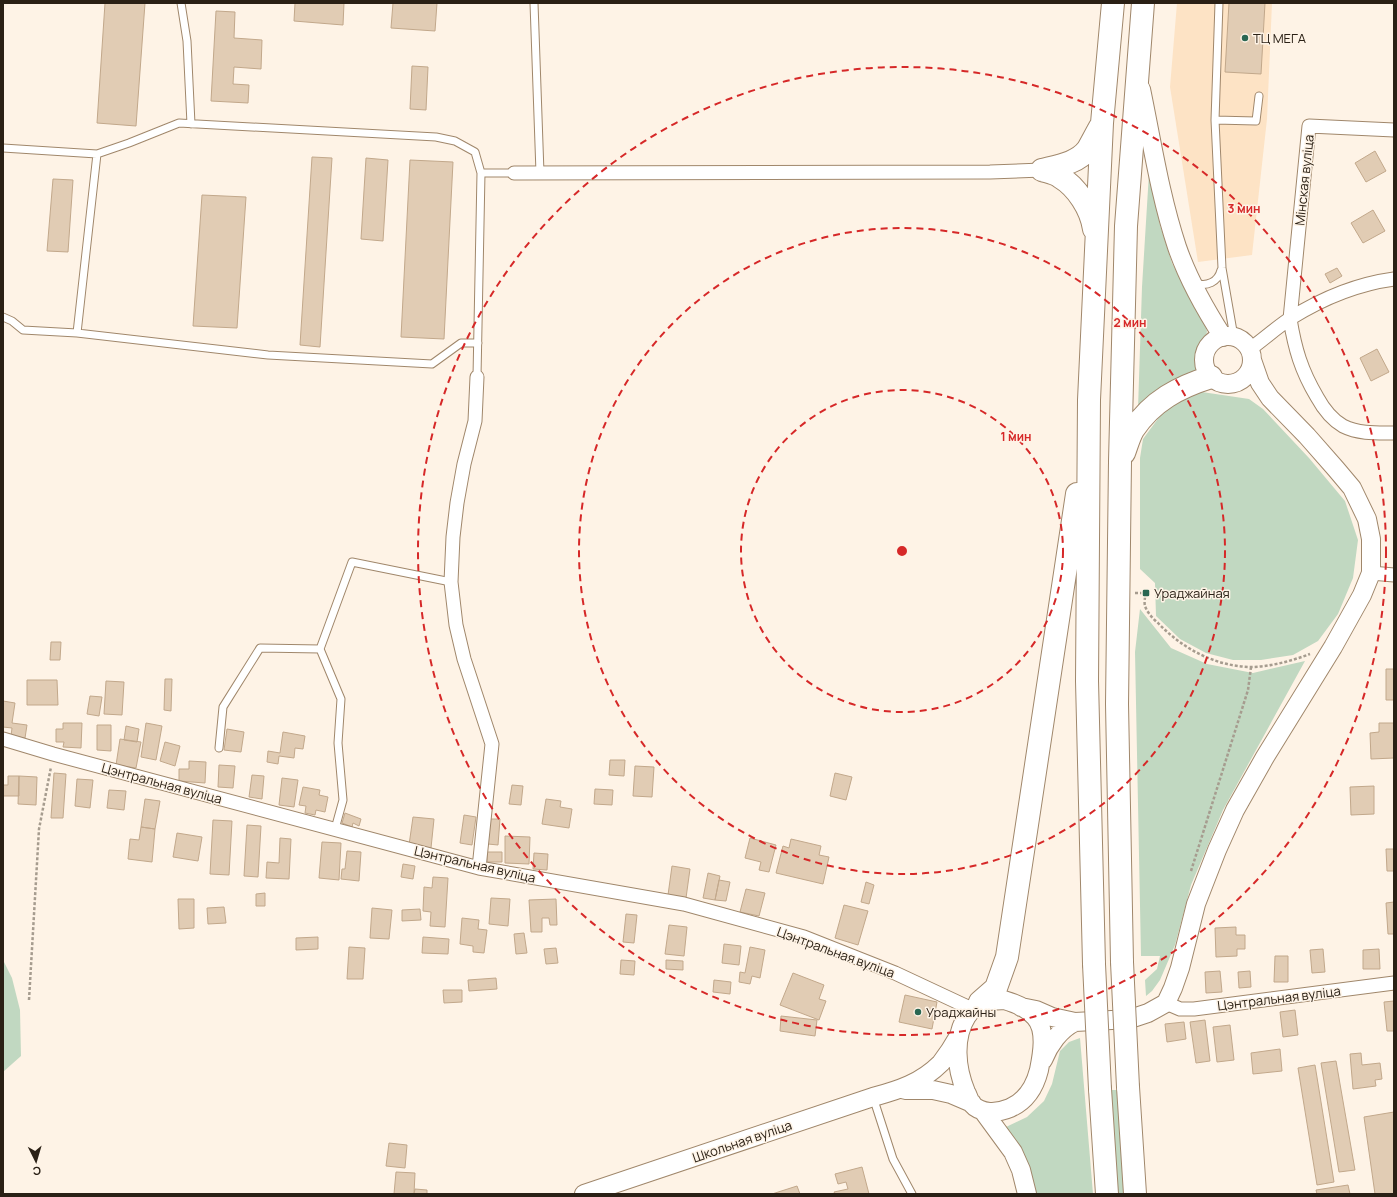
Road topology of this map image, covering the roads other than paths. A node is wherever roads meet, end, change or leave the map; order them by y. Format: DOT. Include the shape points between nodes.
graph roads {
  1 [pos="181,3"];
  2 [pos="534,3"];
  3 [pos="1113,3"];
  4 [pos="1143,3"];
  5 [pos="1219,3"];
  6 [pos="1138,74"];
  7 [pos="1259,96"];
  8 [pos="1216,120"];
  9 [pos="1102,123"];
  10 [pos="191,124"];
  11 [pos="1394,130"];
  12 [pos="3,148"];
  13 [pos="98,154"];
  14 [pos="1042,170"];
  15 [pos="481,173"];
  16 [pos="514,173"];
  17 [pos="540,173"];
  18 [pos="1097,245"];
  19 [pos="1222,268"];
  20 [pos="1394,279"];
  21 [pos="1192,282"];
  22 [pos="3,317"];
  23 [pos="1290,319"];
  24 [pos="77,333"];
  25 [pos="1228,337"];
  26 [pos="478,343"];
  27 [pos="1251,355"];
  28 [pos="476,376"];
  29 [pos="1211,377"];
  30 [pos="1234,384"];
  31 [pos="1270,398"];
  32 [pos="1089,400"];
  33 [pos="1394,434"];
  34 [pos="1120,461"];
  35 [pos="1371,573"];
  36 [pos="1394,575"];
  37 [pos="452,582"];
  38 [pos="320,649"];
  39 [pos="3,739"];
  40 [pos="219,748"];
  41 [pos="335,829"];
  42 [pos="479,868"];
  43 [pos="1394,983"];
  44 [pos="1166,1003"];
  45 [pos="976,1005"];
  46 [pos="1021,1007"];
  47 [pos="1075,1022"];
  48 [pos="958,1037"];
  49 [pos="1039,1070"];
  50 [pos="900,1090"];
  51 [pos="873,1097"];
  52 [pos="977,1107"];
  53 [pos="584,1194"];
  54 [pos="912,1194"];
  55 [pos="1027,1194"];
  56 [pos="1108,1194"];
  57 [pos="1135,1194"];
  1 -- 10 [label="lane" via="187,41"];
  2 -- 17 [label="lane"];
  3 -- 9 [label="highway"];
  4 -- 6 [label="highway"];
  5 -- 8 [label="lane"];
  6 -- 21 [label="street" via="1167,213 1177,249"];
  6 -- 34 [label="highway" via="1126,226"];
  7 -- 8 [label="lane" via="1256,121"];
  8 -- 19 [label="lane"];
  9 -- 14 [label="highway" via="1087,150 1076,160"];
  9 -- 18 [label="highway"];
  10 -- 13 [label="lane" via="178,122"];
  10 -- 15 [label="lane" via="436,137 455,141 475,152"];
  11 -- 23 [label="street, Мінская вуліца" via="1309,126"];
  12 -- 13 [label="lane"];
  13 -- 24 [label="lane"];
  14 -- 17 [label="street"];
  14 -- 18 [label="highway" via="1059,176 1080,196 1094,225"];
  15 -- 16 [label="lane"];
  15 -- 26 [label="lane"];
  16 -- 17 [label="street"];
  18 -- 32 [label="highway"];
  19 -- 21 [label="lane" via="1219,277 1210,283 1200,285"];
  19 -- 25 [label="lane"];
  20 -- 23 [label="street" via="1373,282 1330,297"];
  21 -- 25 [label="street"];
  22 -- 24 [label="lane" via="23,330"];
  23 -- 27 [label="street"];
  23 -- 33 [label="street, Мінская вуліца" via="1301,367 1328,414 1343,426 1352,429"];
  24 -- 26 [label="lane" via="268,355 432,364 461,343"];
  25 -- 27 [label="street" via="1246,344"];
  25 -- 29 [label="street" via="1211,344 1204,357 1207,372"];
  26 -- 28 [label="lane"];
  27 -- 30 [label="street" via="1251,368 1247,375"];
  27 -- 31 [label="street" via="1260,383"];
  28 -- 37 [label="street" via="474,421 457,503 453,537"];
  29 -- 30 [label="street" via="1218,382"];
  29 -- 34 [label="highway" via="1190,383 1160,400 1147,411 1133,431"];
  30 -- 31 [label="street" via="1250,387"];
  31 -- 35 [label="street" via="1352,488 1367,519 1372,539"];
  32 -- 45 [label="highway" via="1077,500 1007,957 996,988"];
  32 -- 56 [label="highway, bridge" via="1087,681 1094,964"];
  34 -- 57 [label="highway, bridge" via="1117,704 1122,962"];
  35 -- 36 [label="street"];
  35 -- 44 [label="street" via="1334,647 1264,757 1235,810 1196,904 1180,968"];
  37 -- 38 [label="lane" via="352,562"];
  37 -- 42 [label="street" via="457,632 492,744"];
  38 -- 40 [label="lane" via="260,648 223,707"];
  38 -- 41 [label="lane" via="341,699 338,743 344,800"];
  39 -- 41 [label="street, Цэнтральная вуліца"];
  41 -- 42 [label="street, Цэнтральная вуліца"];
  42 -- 45 [label="street, Цэнтральная вуліца" via="699,908 804,937 944,995"];
  43 -- 44 [label="street, Цэнтральная вуліца" via="1194,1009 1180,1009"];
  44 -- 47 [label="street" via="1130,1019"];
  45 -- 46 [label="street" via="1004,1000"];
  45 -- 48 [label="street" via="962,1024"];
  46 -- 47 [label="street"];
  46 -- 49 [label="street" via="1036,1017 1041,1030"];
  47 -- 49 [label="street" via="1058,1036 1046,1051"];
  48 -- 50 [label="street" via="942,1062 926,1077"];
  48 -- 52 [label="street" via="957,1052 961,1081"];
  49 -- 52 [label="street" via="1034,1086 1016,1105 993,1112"];
  50 -- 51 [label="street, Школьная вуліца"];
  50 -- 52 [label="street" via="933,1090 950,1094"];
  51 -- 53 [label="street, Школьная вуліца"];
  51 -- 54 [label="lane" via="893,1159"];
  52 -- 55 [label="street" via="1013,1152"];
}
